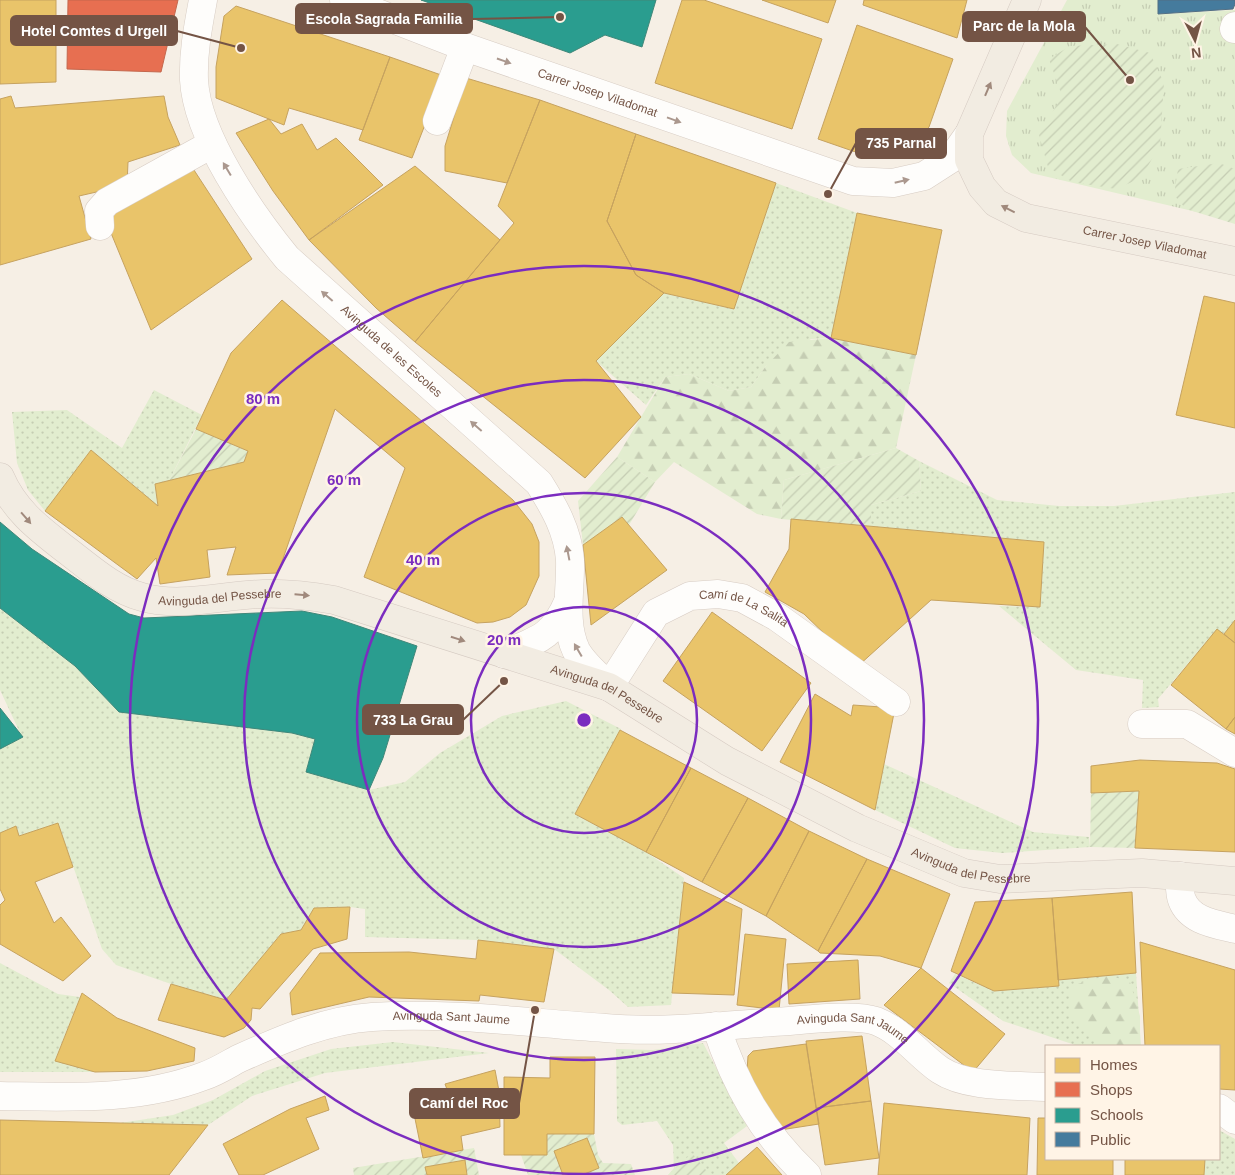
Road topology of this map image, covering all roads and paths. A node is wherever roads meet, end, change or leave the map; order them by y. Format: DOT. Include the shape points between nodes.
graph roads {
  1 [pos="203,0"];
  2 [pos="344,0"];
  3 [pos="1028,0"];
  4 [pos="465,47"];
  5 [pos="437,121"];
  6 [pos="968,134"];
  7 [pos="212,144"];
  8 [pos="100,226"];
  9 [pos="1235,261"];
  10 [pos="0,477"];
  11 [pos="568,602"];
  12 [pos="504,654"];
  13 [pos="609,688"];
  14 [pos="896,702"];
  15 [pos="1142,724"];
  16 [pos="1235,753"];
  17 [pos="1180,876"];
  18 [pos="1235,882"];
  19 [pos="1235,929"];
  20 [pos="716,1026"];
  21 [pos="1045,1087"];
  22 [pos="0,1096"];
  23 [pos="1220,1101"];
  24 [pos="1235,1101"];
  25 [pos="1220,1109"];
  26 [pos="1235,1120"];
  27 [pos="807,1175"];
  1 -- 7 [label="street, Avinguda de les Escoles" via="195,40 194,81 203,122"];
  2 -- 4 [label="street, Carrer Josep Viladomat"];
  6 -- 3 [label="main road, one-way"];
  4 -- 5 [label="street"];
  4 -- 6 [label="street, Carrer Josep Viladomat, one-way" via="853,182 893,183 924,176 952,158"];
  9 -- 6 [label="main road, Carrer Josep Viladomat, one-way" via="1026,218 996,203 982,187 968,160"];
  7 -- 8 [label="street" via="107,202 99,211"];
  11 -- 7 [label="street, Avinguda de les Escoles, one-way" via="570,558 559,515 539,483 287,258 260,225"];
  10 -- 12 [label="main road, Avinguda del Pessebre, one-way" via="8,496 31,523 107,581 141,597 180,601 262,594 305,595 357,606"];
  11 -- 12 [label="street" via="560,620 547,634"];
  13 -- 11 [label="street, Avinguda de les Escoles, one-way" via="577,652 570,634"];
  12 -- 13 [label="main road, Avinguda del Pessebre"];
  13 -- 14 [label="street, Camí de La Salita" via="656,614 690,596 718,594 742,598 777,617"];
  13 -- 17 [label="main road, Avinguda del Pessebre" via="727,761 857,828 964,873 1000,879 1142,873"];
  15 -- 16 [label="street" via="1187,724"];
  17 -- 18 [label="main road, Avinguda del Pessebre"];
  17 -- 19 [label="street" via="1181,899 1188,909 1201,920"];
  20 -- 21 [label="street, Avinguda Sant Jaume" via="840,1018 875,1021 902,1036 941,1071 964,1081"];
  20 -- 22 [label="street, Avinguda Sant Jaume" via="606,1029 525,1020 372,1017 312,1029 204,1076 173,1085 125,1094 83,1097"];
  20 -- 27 [label="street" via="729,1063 758,1119"];
  23 -- 24 [label="street"];
  25 -- 26 [label="street"];
}
